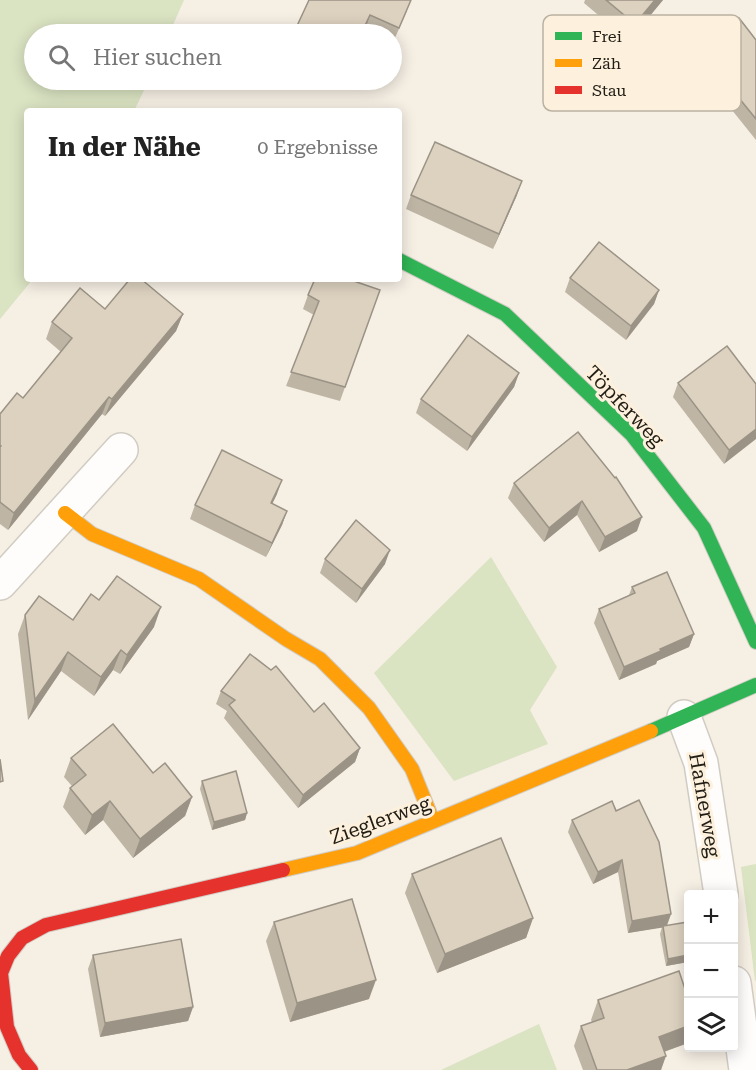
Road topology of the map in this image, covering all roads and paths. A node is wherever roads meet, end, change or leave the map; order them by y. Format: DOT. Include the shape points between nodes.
graph roads {
  1 [pos="402,262"];
  2 [pos="121,450"];
  3 [pos="65,513"];
  4 [pos="0,583"];
  5 [pos="756,642"];
  6 [pos="756,685"];
  7 [pos="684,717"];
  8 [pos="433,821"];
  9 [pos="720,890"];
  10 [pos="736,998"];
  11 [pos="31,1070"];
  12 [pos="746,1070"];
  1 -- 5 [label="street, Töpferweg" via="505,314 632,435 704,528"];
  2 -- 3 [label="street"];
  3 -- 4 [label="street"];
  3 -- 8 [label="street" via="92,534 199,579 320,659 369,708 412,769"];
  6 -- 7 [label="street, Zieglerweg"];
  7 -- 8 [label="street, Zieglerweg"];
  7 -- 9 [label="street, Hafnerweg" via="701,763"];
  8 -- 11 [label="street, Zieglerweg" via="357,853 46,925 22,938 1,973 2,988 7,1027 19,1055"];
  10 -- 12 [label="street"];
}
